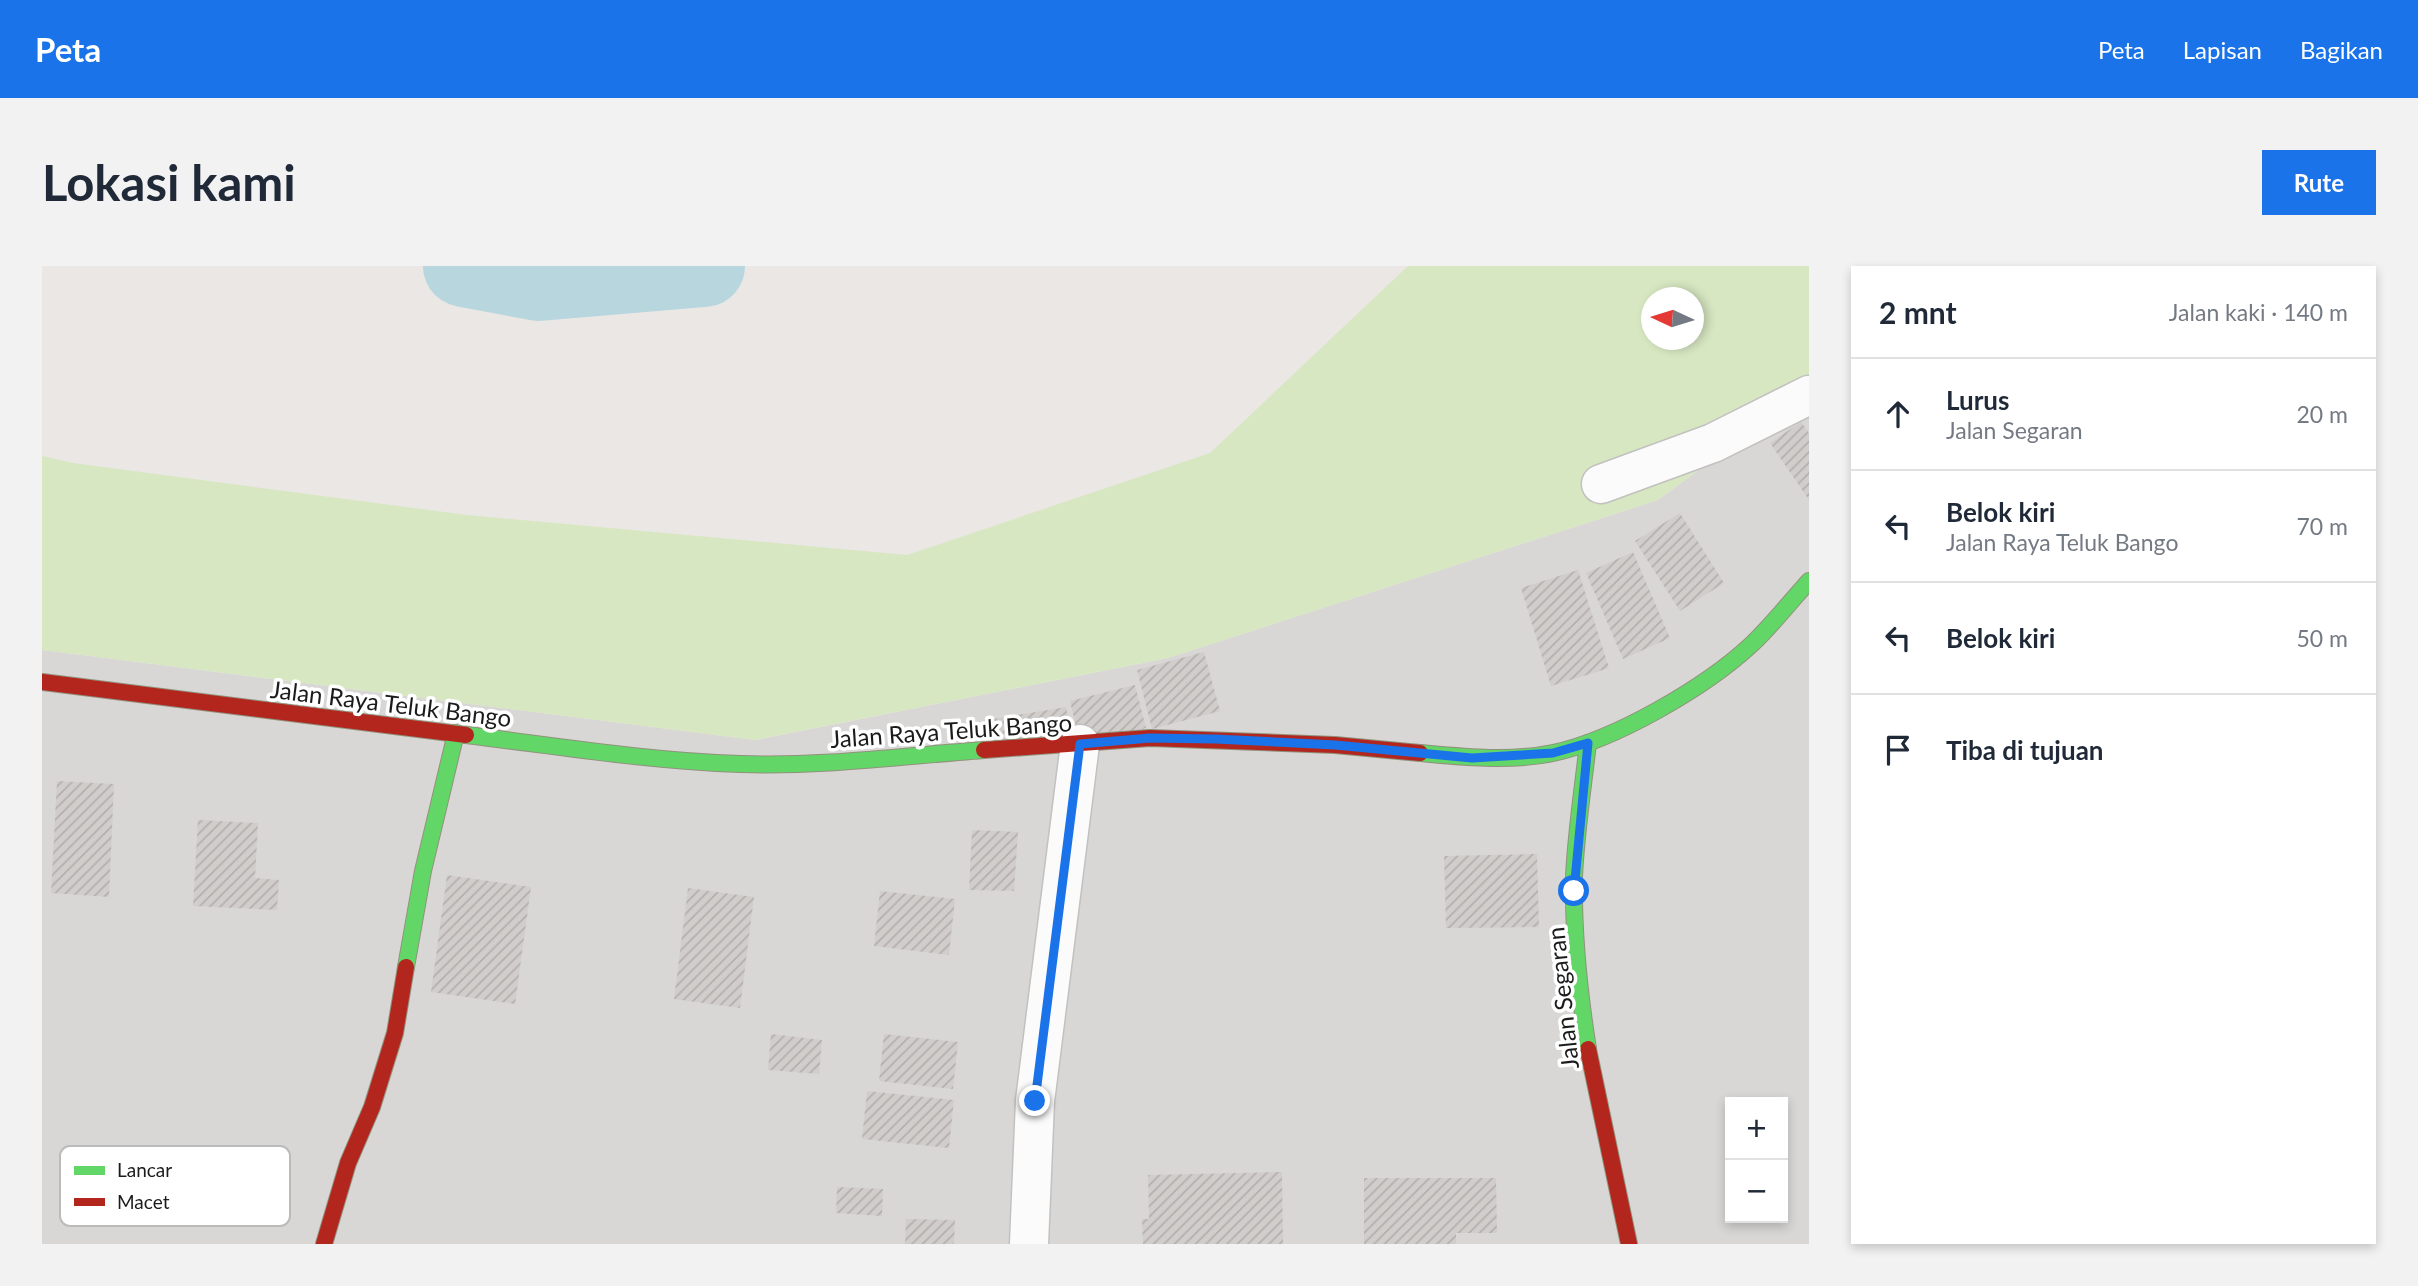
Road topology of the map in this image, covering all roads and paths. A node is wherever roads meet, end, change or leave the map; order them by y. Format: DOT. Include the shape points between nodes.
graph roads {
  1 [pos="1809,395"];
  2 [pos="1601,484"];
  3 [pos="1809,581"];
  4 [pos="42,682"];
  5 [pos="456,733"];
  6 [pos="1588,743"];
  7 [pos="1080,744"];
  8 [pos="324,1244"];
  9 [pos="1028,1244"];
  10 [pos="1629,1244"];
  1 -- 2 [label="street" via="1713,443"];
  3 -- 6 [label="main road, Jalan Raya Teluk Bango" via="1753,643 1712,678"];
  4 -- 5 [label="main road, Jalan Raya Teluk Bango"];
  5 -- 7 [label="main road, Jalan Raya Teluk Bango" via="741,764"];
  5 -- 8 [label="main road" via="423,871 395,1032"];
  6 -- 7 [label="main road, Jalan Raya Teluk Bango" via="1553,753 1472,758 1215,739"];
  6 -- 10 [label="main road, Jalan Segaran" via="1574,891 1580,997 1598,1109"];
  7 -- 9 [label="street" via="1035,1101"];
}
